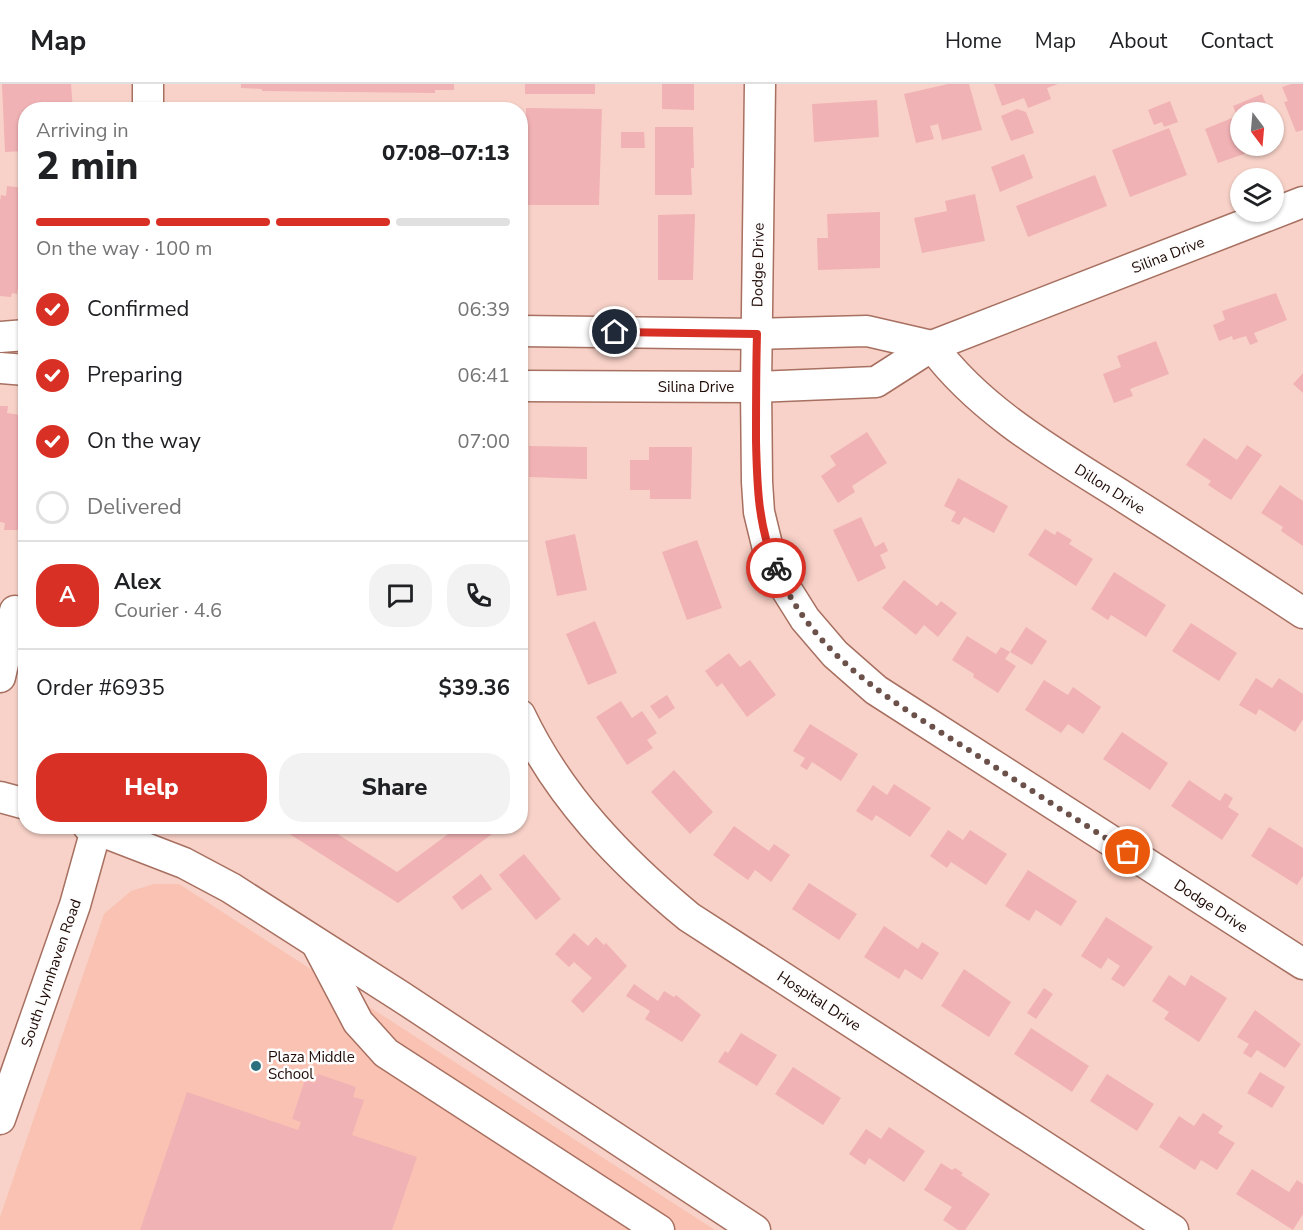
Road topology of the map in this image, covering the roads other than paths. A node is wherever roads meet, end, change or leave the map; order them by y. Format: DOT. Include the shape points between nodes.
graph roads {
  1 [pos="148,84"];
  2 [pos="760,84"];
  3 [pos="148,102"];
  4 [pos="1303,202"];
  5 [pos="528,331"];
  6 [pos="757,334"];
  7 [pos="18,336"];
  8 [pos="0,337"];
  9 [pos="932,346"];
  10 [pos="0,368"];
  11 [pos="18,369"];
  12 [pos="528,386"];
  13 [pos="756,387"];
  14 [pos="15,611"];
  15 [pos="1303,613"];
  16 [pos="0,678"];
  17 [pos="528,729"];
  18 [pos="0,797"];
  19 [pos="18,802"];
  20 [pos="93,834"];
  21 [pos="109,834"];
  22 [pos="316,943"];
  23 [pos="1303,964"];
  24 [pos="12,1046"];
  25 [pos="0,1119"];
  26 [pos="659,1230"];
  27 [pos="755,1230"];
  28 [pos="1173,1230"];
  1 -- 3 [label="street"];
  2 -- 6 [label="street, Dodge Drive"];
  4 -- 9 [label="street, Silina Drive"];
  5 -- 6 [label="street"];
  6 -- 9 [label="street" via="867,331"];
  6 -- 13 [label="street, Dodge Drive"];
  7 -- 8 [label="street"];
  9 -- 13 [label="street, Silina Drive" via="876,382"];
  9 -- 15 [label="street, Dillon Drive" via="988,404 1037,442"];
  10 -- 11 [label="street"];
  12 -- 13 [label="street, Silina Drive"];
  13 -- 23 [label="street, Dodge Drive" via="759,512 768,549 783,584 805,619 835,654 876,690"];
  14 -- 16 [label="street"];
  17 -- 28 [label="street, Hospital Drive" via="557,779 606,841 645,881 689,917"];
  18 -- 19 [label="street"];
  20 -- 24 [label="street, South Lynnhaven Road" via="75,905"];
  21 -- 22 [label="street" via="184,863"];
  22 -- 26 [label="street" via="358,1022 386,1053"];
  22 -- 27 [label="street"];
  24 -- 25 [label="street, South Lynnhaven Road"];
}
